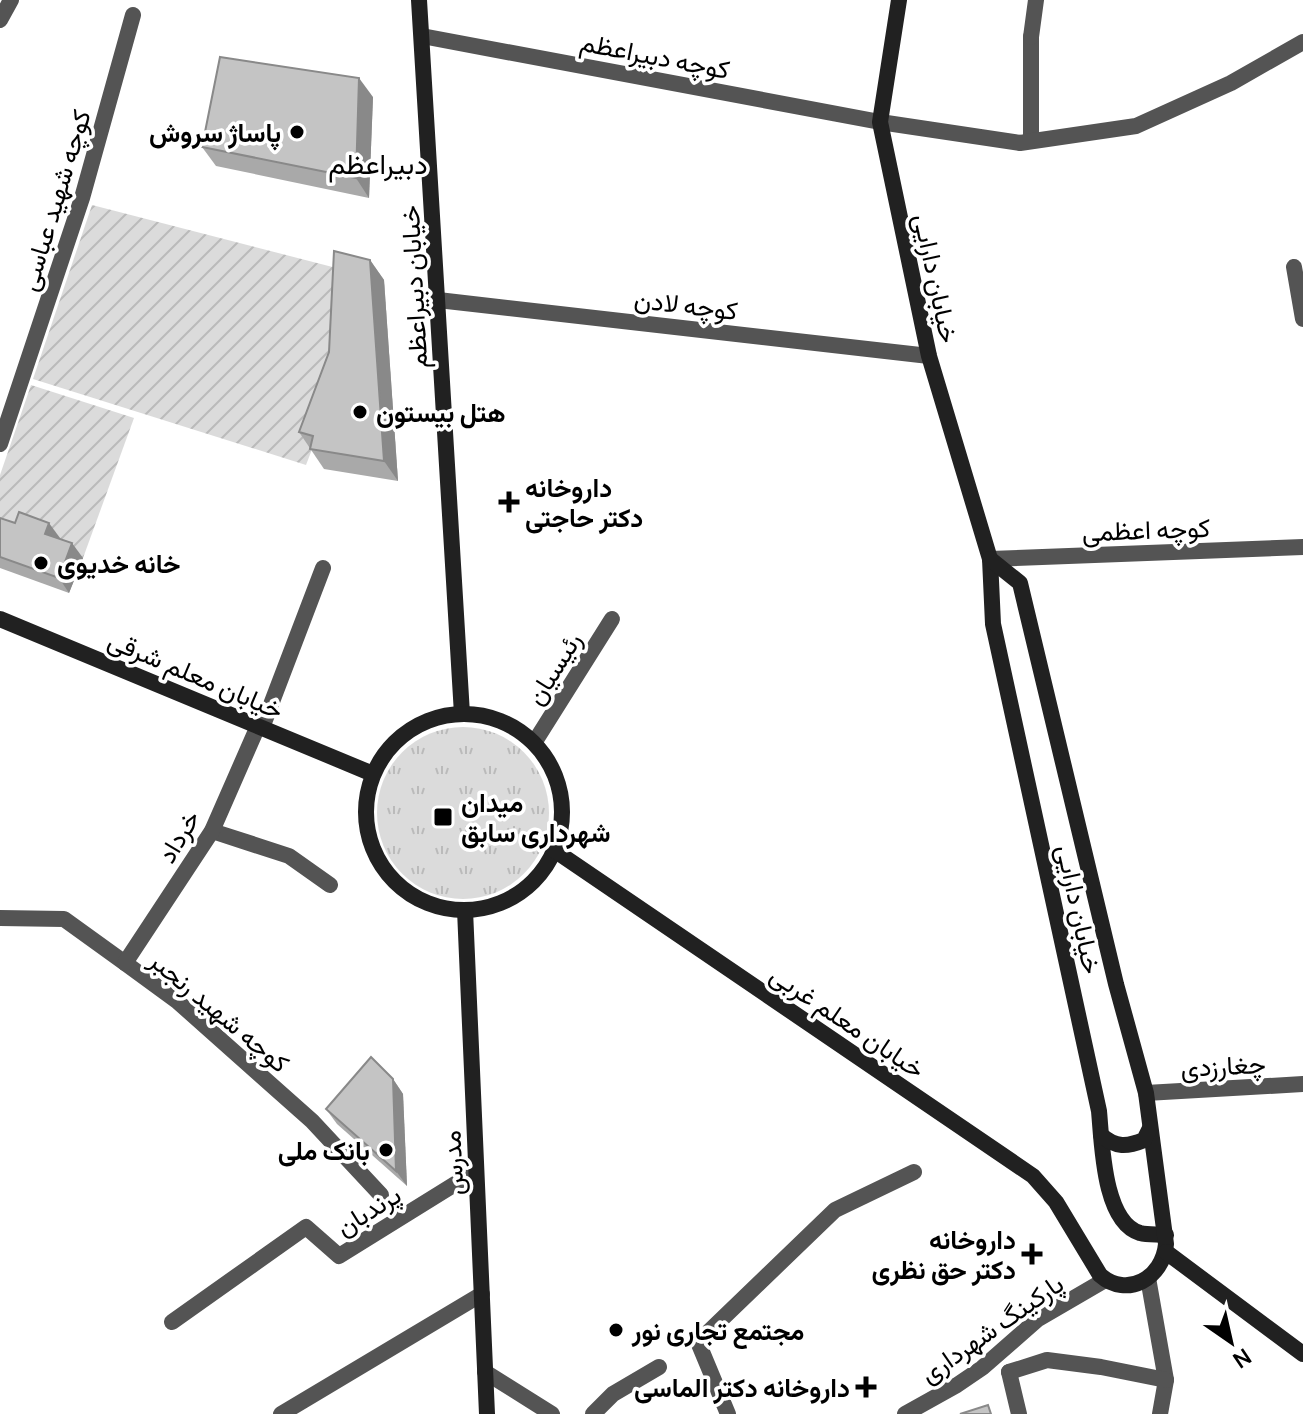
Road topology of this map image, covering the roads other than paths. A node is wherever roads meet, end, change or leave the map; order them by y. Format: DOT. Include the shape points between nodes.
graph roads {
  1 [pos="11,0"];
  2 [pos="419,0"];
  3 [pos="899,0"];
  4 [pos="1036,0"];
  5 [pos="133,15"];
  6 [pos="0,20"];
  7 [pos="422,36"];
  8 [pos="1303,42"];
  9 [pos="880,122"];
  10 [pos="1031,141"];
  11 [pos="1294,267"];
  12 [pos="438,300"];
  13 [pos="1303,319"];
  14 [pos="929,356"];
  15 [pos="0,444"];
  16 [pos="1303,547"];
  17 [pos="990,559"];
  18 [pos="323,568"];
  19 [pos="0,619"];
  20 [pos="612,619"];
  21 [pos="462,714"];
  22 [pos="260,727"];
  23 [pos="534,743"];
  24 [pos="373,774"];
  25 [pos="212,831"];
  26 [pos="554,850"];
  27 [pos="330,885"];
  28 [pos="465,910"];
  29 [pos="0,918"];
  30 [pos="125,963"];
  31 [pos="1303,1084"];
  32 [pos="1146,1093"];
  33 [pos="1150,1128"];
  34 [pos="1101,1135"];
  35 [pos="476,1171"];
  36 [pos="914,1172"];
  37 [pos="381,1195"];
  38 [pos="1166,1243"];
  39 [pos="1148,1278"];
  40 [pos="1105,1280"];
  41 [pos="482,1294"];
  42 [pos="172,1322"];
  43 [pos="1303,1354"];
  44 [pos="659,1367"];
  45 [pos="485,1372"];
  46 [pos="1166,1380"];
  47 [pos="281,1414"];
  48 [pos="487,1414"];
  49 [pos="552,1414"];
  50 [pos="593,1414"];
  51 [pos="728,1414"];
  52 [pos="905,1414"];
  53 [pos="1019,1414"];
  54 [pos="1160,1414"];
  1 -- 6 [label="street"];
  2 -- 7 [label="main road, خیابان دبیراعظم"];
  3 -- 9 [label="main road, خیابان دارایی"];
  4 -- 10 [label="street"];
  5 -- 15 [label="street, کوچه شهید عباسی" via="82,198"];
  7 -- 9 [label="street, کوچه دبیراعظم"];
  7 -- 12 [label="main road, خیابان دبیراعظم"];
  8 -- 10 [label="street, کوچه دبیراعظم" via="1231,83 1136,126"];
  9 -- 10 [label="street, کوچه دبیراعظم"];
  9 -- 14 [label="main road, خیابان دارایی"];
  11 -- 13 [label="street"];
  12 -- 14 [label="street, کوچه لادن"];
  12 -- 21 [label="main road, خیابان دبیراعظم"];
  14 -- 17 [label="main road, خیابان دارایی"];
  16 -- 17 [label="street, کوچه اعظمی"];
  17 -- 32 [label="main road, خیابان دارایی" via="1020,583"];
  17 -- 34 [label="main road, خیابان دارایی" via="993,624"];
  18 -- 22 [label="street, خرداد"];
  19 -- 22 [label="main road, خیابان معلم شرقی"];
  20 -- 23 [label="street, رئیسیان"];
  21 -- 23 [label="main road" via="501,722"];
  21 -- 24 [label="main road" via="409,731"];
  22 -- 24 [label="main road, خیابان معلم شرقی"];
  22 -- 25 [label="street, خرداد"];
  23 -- 26 [label="main road" via="551,766 560,793 561,822"];
  24 -- 28 [label="main road" via="365,806 369,838 382,867 404,891 433,906"];
  25 -- 27 [label="street" via="289,856"];
  25 -- 30 [label="street, خرداد"];
  26 -- 28 [label="main road" via="518,894 493,906"];
  26 -- 40 [label="main road, خیابان معلم غربی" via="1033,1176 1056,1202"];
  28 -- 35 [label="main road, مدرس"];
  29 -- 30 [label="street, کوچه شهید رنجبر" via="64,919"];
  30 -- 37 [label="street, کوچه شهید رنجبر" via="177,1001 312,1121"];
  31 -- 32 [label="street, چغارزدی"];
  32 -- 33 [label="main road, خیابان دارایی"];
  33 -- 34 [label="main road" via="1144,1140 1128,1147 1111,1144"];
  33 -- 38 [label="main road, خیابان دارایی"];
  34 -- 38 [label="main road, خیابان دارایی" via="1110,1194 1122,1218 1138,1233"];
  35 -- 41 [label="main road, مدرس"];
  35 -- 42 [label="street, پرندبان" via="339,1256 306,1227"];
  36 -- 51 [label="street" via="835,1210 698,1342"];
  38 -- 39 [label="main road" via="1160,1264"];
  38 -- 43 [label="main road"];
  39 -- 40 [label="main road" via="1119,1287"];
  39 -- 46 [label="street"];
  40 -- 52 [label="street, پارکینگ شهرداری" via="1038,1319 982,1368"];
  41 -- 45 [label="main road, مدرس"];
  41 -- 47 [label="street"];
  44 -- 50 [label="street" via="613,1394"];
  45 -- 48 [label="main road, مدرس"];
  45 -- 49 [label="street"];
  46 -- 53 [label="street" via="1047,1360 1009,1372"];
  46 -- 54 [label="street"];
}
